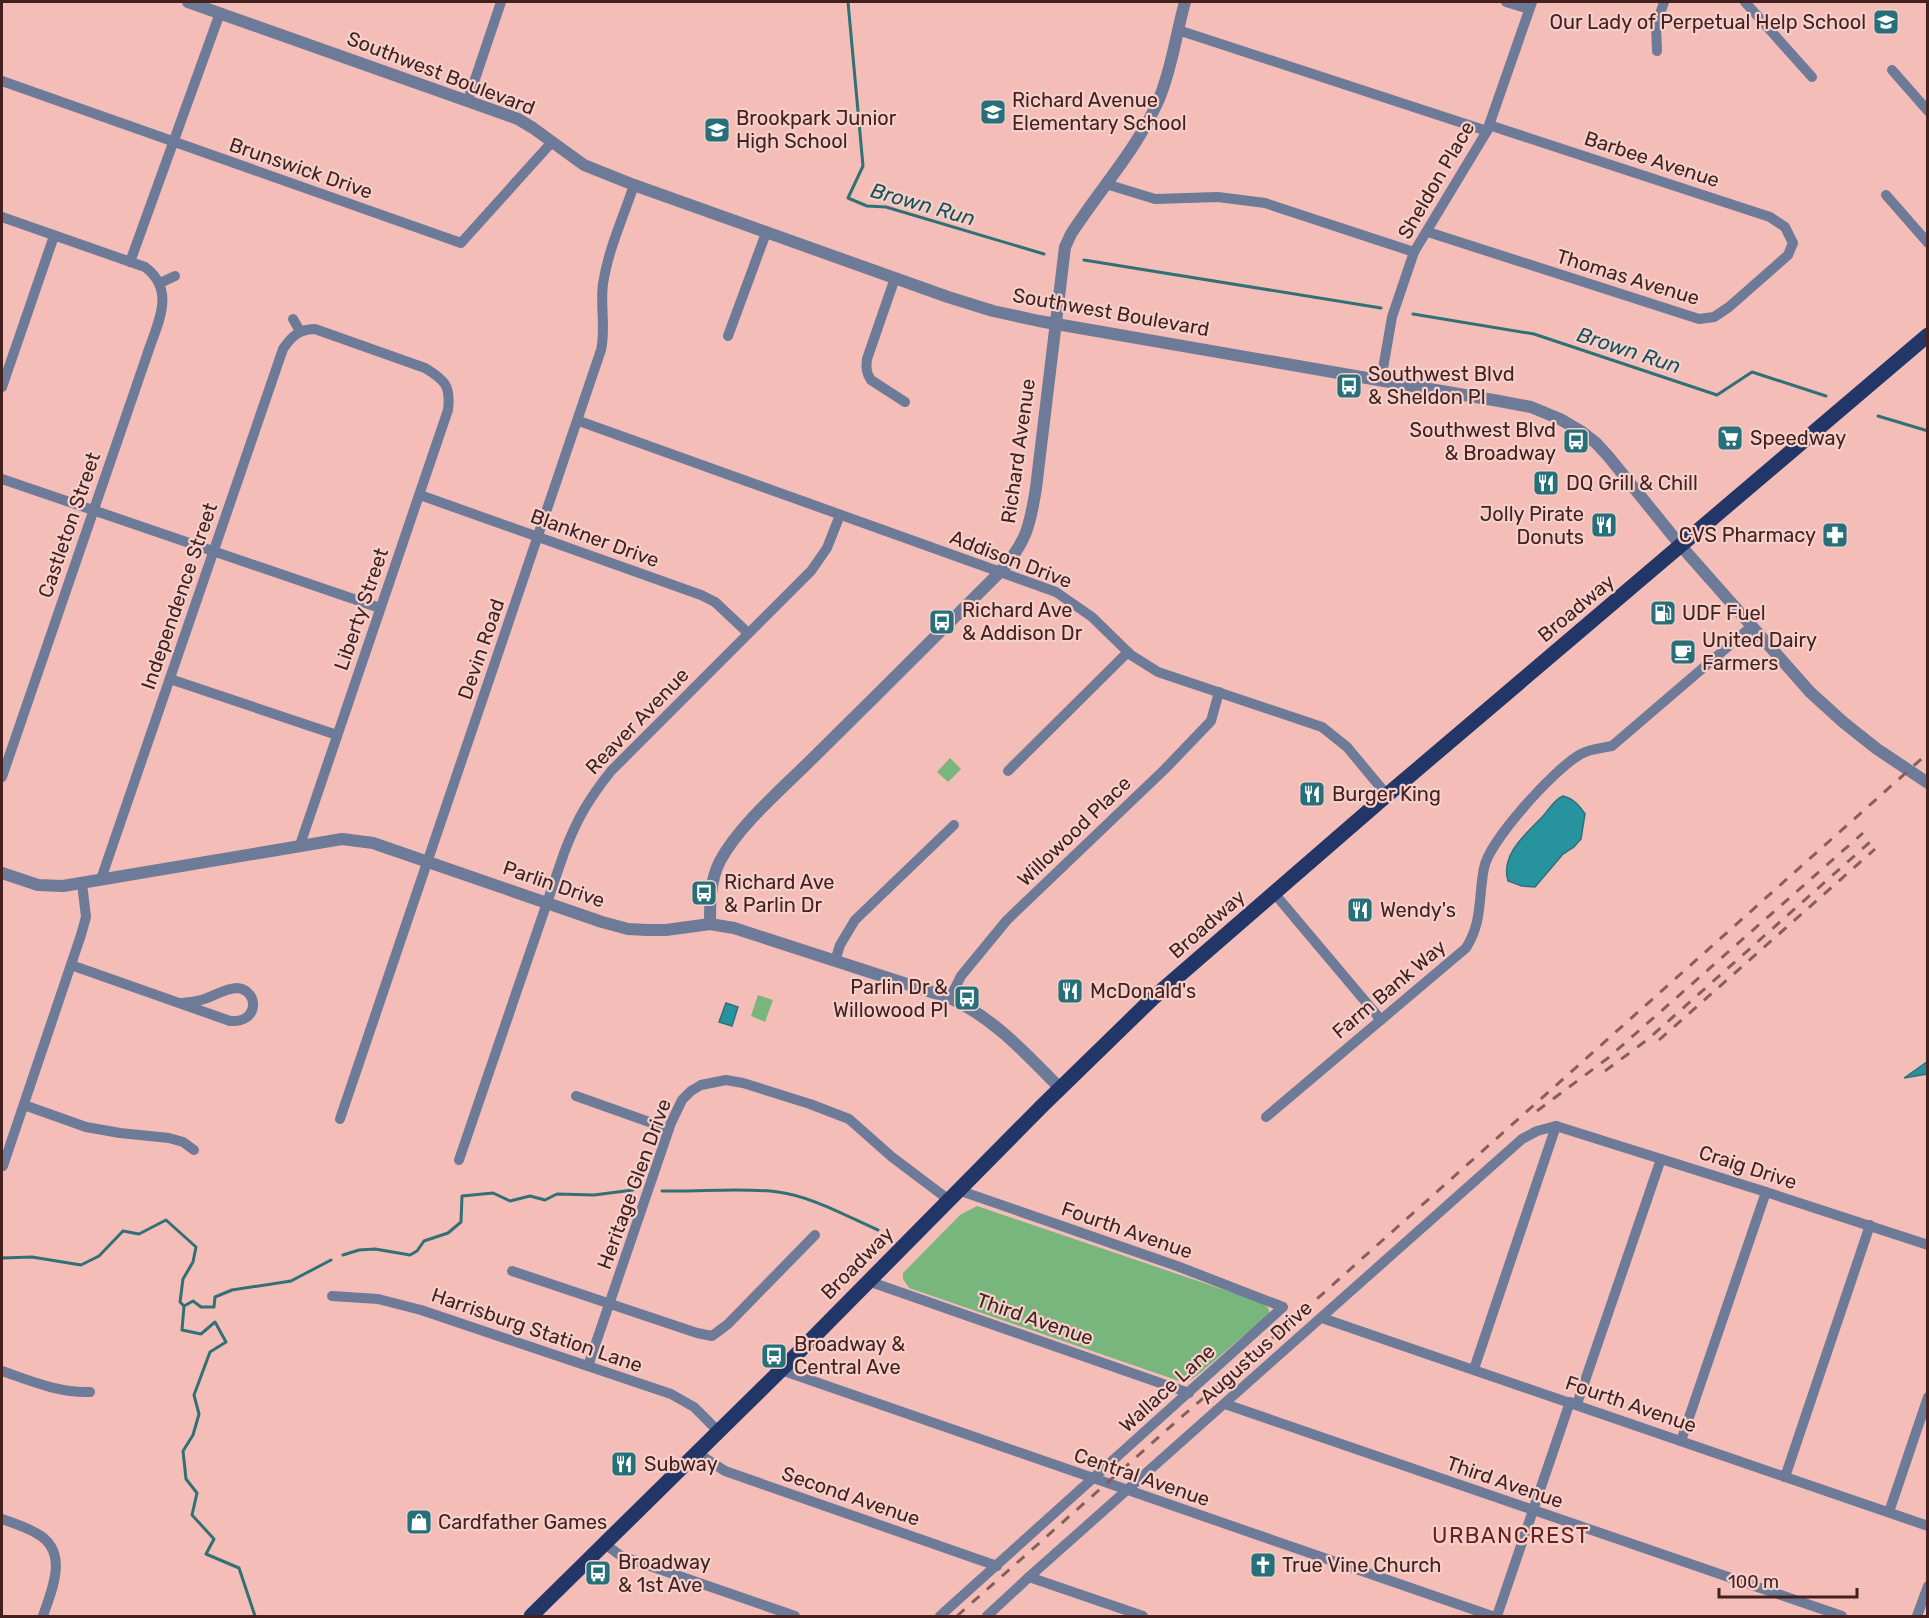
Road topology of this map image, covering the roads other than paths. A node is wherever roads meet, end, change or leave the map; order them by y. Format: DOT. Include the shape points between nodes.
graph roads {
  1 [pos="188,2"];
  2 [pos="501,2"];
  3 [pos="1185,2"];
  4 [pos="1506,2"];
  5 [pos="1664,2"];
  6 [pos="1745,2"];
  7 [pos="1531,5"];
  8 [pos="220,13"];
  9 [pos="1178,30"];
  10 [pos="1657,51"];
  11 [pos="1892,70"];
  12 [pos="1812,77"];
  13 [pos="2,81"];
  14 [pos="468,100"];
  15 [pos="1928,111"];
  16 [pos="1488,128"];
  17 [pos="173,142"];
  18 [pos="552,142"];
  19 [pos="1106,184"];
  20 [pos="634,185"];
  21 [pos="1886,195"];
  22 [pos="2,217"];
  23 [pos="1428,232"];
  24 [pos="766,233"];
  25 [pos="54,236"];
  26 [pos="1793,243"];
  27 [pos="1928,243"];
  28 [pos="1414,252"];
  29 [pos="130,262"];
  30 [pos="176,276"];
  31 [pos="895,278"];
  32 [pos="160,283"];
  33 [pos="293,319"];
  34 [pos="1055,323"];
  35 [pos="300,331"];
  36 [pos="1928,335"];
  37 [pos="728,336"];
  38 [pos="7,353"];
  39 [pos="1381,380"];
  40 [pos="2,387"];
  41 [pos="905,402"];
  42 [pos="579,421"];
  43 [pos="2,479"];
  44 [pos="420,495"];
  45 [pos="93,511"];
  46 [pos="840,515"];
  47 [pos="539,536"];
  48 [pos="1681,546"];
  49 [pos="213,552"];
  50 [pos="1000,572"];
  51 [pos="380,608"];
  52 [pos="1752,626"];
  53 [pos="748,633"];
  54 [pos="1128,652"];
  55 [pos="170,679"];
  56 [pos="1219,692"];
  57 [pos="337,735"];
  58 [pos="1008,771"];
  59 [pos="2,777"];
  60 [pos="1928,783"];
  61 [pos="1387,795"];
  62 [pos="954,825"];
  63 [pos="300,845"];
  64 [pos="428,861"];
  65 [pos="2,873"];
  66 [pos="101,879"];
  67 [pos="82,883"];
  68 [pos="1274,893"];
  69 [pos="547,902"];
  70 [pos="710,924"];
  71 [pos="835,961"];
  72 [pos="71,965"];
  73 [pos="950,998"];
  74 [pos="182,1003"];
  75 [pos="1381,1020"];
  76 [pos="1060,1088"];
  77 [pos="576,1096"];
  78 [pos="24,1105"];
  79 [pos="1266,1117"];
  80 [pos="340,1119"];
  81 [pos="1556,1126"];
  82 [pos="669,1129"];
  83 [pos="194,1150"];
  84 [pos="1661,1159"];
  85 [pos="459,1160"];
  86 [pos="3,1166"];
  87 [pos="1766,1192"];
  88 [pos="954,1195"];
  89 [pos="1870,1225"];
  90 [pos="815,1235"];
  91 [pos="1928,1245"];
  92 [pos="512,1271"];
  93 [pos="868,1281"];
  94 [pos="332,1296"];
  95 [pos="609,1304"];
  96 [pos="1284,1307"];
  97 [pos="1322,1318"];
  98 [pos="588,1366"];
  99 [pos="1474,1369"];
  100 [pos="781,1370"];
  101 [pos="2,1371"];
  102 [pos="90,1392"];
  103 [pos="1190,1393"];
  104 [pos="1928,1397"];
  105 [pos="1573,1403"];
  106 [pos="1225,1404"];
  107 [pos="718,1431"];
  108 [pos="1681,1441"];
  109 [pos="697,1453"];
  110 [pos="1785,1477"];
  111 [pos="1093,1479"];
  112 [pos="1126,1491"];
  113 [pos="1533,1510"];
  114 [pos="1889,1512"];
  115 [pos="2,1519"];
  116 [pos="1928,1526"];
  117 [pos="605,1544"];
  118 [pos="997,1566"];
  119 [pos="1029,1577"];
  120 [pos="1928,1586"];
  121 [pos="43,1617"];
  122 [pos="531,1617"];
  123 [pos="795,1617"];
  124 [pos="940,1617"];
  125 [pos="987,1617"];
  126 [pos="1143,1617"];
  127 [pos="1492,1617"];
  128 [pos="1497,1617"];
  129 [pos="1842,1617"];
  130 [pos="1917,1617"];
  1 -- 8 [label="street, Southwest Boulevard"];
  2 -- 14 [label="street"];
  3 -- 9 [label="street, Richard Avenue"];
  4 -- 7 [label="street"];
  5 -- 10 [label="street" via="1656,26"];
  6 -- 12 [label="street"];
  7 -- 16 [label="street, Sheldon Place"];
  8 -- 14 [label="street, Southwest Boulevard"];
  8 -- 17 [label="street"];
  9 -- 16 [label="street, Barbee Avenue"];
  9 -- 19 [label="street, Richard Avenue" via="1166,82 1153,112"];
  11 -- 15 [label="street"];
  13 -- 17 [label="street, Brunswick Drive"];
  14 -- 18 [label="street, Southwest Boulevard" via="518,119"];
  16 -- 23 [label="street, Sheldon Place"];
  16 -- 26 [label="street, Barbee Avenue" via="1770,217 1785,227"];
  17 -- 18 [label="street, Brunswick Drive" via="461,243"];
  17 -- 29 [label="street"];
  18 -- 20 [label="street, Southwest Boulevard" via="584,165"];
  19 -- 28 [label="street" via="1155,199 1218,197 1265,203"];
  19 -- 34 [label="street, Richard Avenue" via="1065,247"];
  20 -- 24 [label="street, Southwest Boulevard"];
  20 -- 42 [label="street, Devin Road" via="606,270 603,340"];
  21 -- 27 [label="street"];
  22 -- 25 [label="street"];
  23 -- 26 [label="street, Thomas Avenue" via="1699,320 1729,308 1788,255"];
  23 -- 28 [label="street, Sheldon Place"];
  24 -- 31 [label="street, Southwest Boulevard"];
  24 -- 37 [label="street"];
  25 -- 29 [label="street"];
  25 -- 38 [label="street"];
  28 -- 39 [label="street, Sheldon Place" via="1392,317"];
  29 -- 32 [label="street" via="145,267"];
  30 -- 32 [label="street"];
  31 -- 34 [label="street, Southwest Boulevard" via="976,307"];
  31 -- 41 [label="street" via="866,367 871,380"];
  32 -- 45 [label="street, Castleton Street" via="162,308"];
  33 -- 35 [label="street"];
  34 -- 39 [label="street, Southwest Boulevard"];
  34 -- 50 [label="street, Richard Avenue" via="1029,525 1019,547"];
  35 -- 44 [label="street, Liberty Street" via="315,329 425,368 446,384 448,410"];
  35 -- 49 [label="street, Independence Street" via="283,349"];
  36 -- 48 [label="main road, Broadway"];
  38 -- 40 [label="street"];
  39 -- 48 [label="street, Southwest Boulevard" via="1531,407 1574,426 1608,456"];
  42 -- 46 [label="street, Addison Drive"];
  42 -- 47 [label="street, Devin Road"];
  43 -- 45 [label="street"];
  44 -- 47 [label="street, Blankner Drive"];
  44 -- 51 [label="street, Liberty Street"];
  45 -- 49 [label="street"];
  45 -- 59 [label="street, Castleton Street"];
  46 -- 50 [label="street, Addison Drive"];
  46 -- 53 [label="street, Reaver Avenue" via="820,559"];
  47 -- 53 [label="street, Blankner Drive" via="701,595 715,602"];
  47 -- 64 [label="street, Devin Road"];
  48 -- 52 [label="street, Southwest Boulevard"];
  48 -- 61 [label="main road, Broadway"];
  49 -- 51 [label="street"];
  49 -- 55 [label="street, Independence Street"];
  50 -- 54 [label="street, Addison Drive" via="1056,592 1076,604"];
  50 -- 70 [label="street, Richard Avenue" via="733,841 715,873"];
  51 -- 57 [label="street, Liberty Street"];
  52 -- 60 [label="street, Southwest Boulevard" via="1810,692 1843,722"];
  52 -- 75 [label="street, Farm Bank Way" via="1612,746 1583,753 1537,792 1488,856 1476,929 1466,948"];
  53 -- 69 [label="street, Reaver Avenue" via="591,796 576,823"];
  54 -- 56 [label="street, Addison Drive" via="1158,672"];
  54 -- 58 [label="street"];
  55 -- 57 [label="street"];
  55 -- 66 [label="street, Independence Street"];
  56 -- 61 [label="street, Addison Drive" via="1322,727 1347,747"];
  56 -- 73 [label="street, Willowood Place" via="1211,721 1007,920 961,976"];
  57 -- 63 [label="street, Liberty Street"];
  61 -- 68 [label="main road, Broadway"];
  62 -- 71 [label="street" via="855,920"];
  63 -- 64 [label="street, Parlin Drive" via="358,840"];
  63 -- 66 [label="street, Parlin Drive"];
  64 -- 69 [label="street, Parlin Drive"];
  64 -- 80 [label="street, Devin Road"];
  65 -- 67 [label="street, Parlin Drive" via="39,885"];
  66 -- 67 [label="street, Parlin Drive"];
  67 -- 72 [label="street" via="86,917"];
  68 -- 75 [label="street"];
  68 -- 76 [label="main road, Broadway" via="1153,998"];
  69 -- 70 [label="street, Parlin Drive" via="628,929 666,930"];
  69 -- 85 [label="street, Reaver Avenue"];
  70 -- 71 [label="street, Parlin Drive"];
  71 -- 73 [label="street, Parlin Drive"];
  72 -- 74 [label="street"];
  72 -- 78 [label="street"];
  73 -- 76 [label="street, Parlin Drive" via="1001,1030"];
  74 -- 74 [label="street" via="230,1021 245,1019 253,1006 247,991 237,988"];
  75 -- 79 [label="street, Farm Bank Way"];
  76 -- 88 [label="main road, Broadway"];
  77 -- 82 [label="street"];
  78 -- 83 [label="street" via="86,1127 170,1138"];
  78 -- 86 [label="street"];
  81 -- 84 [label="street, Craig Drive"];
  81 -- 97 [label="street, Augustus Drive" via="1522,1139"];
  81 -- 99 [label="street"];
  82 -- 88 [label="street, Heritage Glen Drive" via="682,1100 691,1091 726,1080 743,1083 849,1119 892,1157"];
  82 -- 95 [label="street, Heritage Glen Drive"];
  84 -- 87 [label="street, Craig Drive"];
  84 -- 105 [label="street"];
  87 -- 89 [label="street, Craig Drive"];
  87 -- 108 [label="street"];
  88 -- 93 [label="main road, Broadway"];
  88 -- 96 [label="street, Fourth Avenue" via="1177,1266"];
  89 -- 91 [label="street, Craig Drive"];
  89 -- 110 [label="street"];
  90 -- 95 [label="street" via="712,1336"];
  92 -- 95 [label="street"];
  93 -- 100 [label="main road, Broadway"];
  93 -- 103 [label="street, Third Avenue"];
  94 -- 98 [label="street, Harrisburg Station Lane" via="398,1303"];
  95 -- 98 [label="street, Heritage Glen Drive"];
  96 -- 103 [label="street, Wallace Lane"];
  97 -- 99 [label="street, Fourth Avenue"];
  97 -- 106 [label="street, Augustus Drive"];
  98 -- 107 [label="street, Harrisburg Station Lane" via="683,1400"];
  99 -- 105 [label="street, Fourth Avenue"];
  100 -- 107 [label="main road, Broadway"];
  100 -- 111 [label="street, Central Avenue"];
  101 -- 102 [label="street" via="48,1388"];
  103 -- 111 [label="street, Wallace Lane"];
  104 -- 114 [label="street"];
  105 -- 108 [label="street, Fourth Avenue"];
  105 -- 113 [label="street"];
  106 -- 112 [label="street, Augustus Drive"];
  106 -- 113 [label="street, Third Avenue"];
  107 -- 109 [label="main road, Broadway"];
  108 -- 110 [label="street, Fourth Avenue"];
  109 -- 117 [label="main road, Broadway"];
  109 -- 118 [label="street, Second Avenue" via="724,1471"];
  110 -- 114 [label="street, Fourth Avenue"];
  111 -- 112 [label="street, Central Avenue"];
  111 -- 118 [label="street, Wallace Lane"];
  112 -- 119 [label="street, Augustus Drive"];
  112 -- 127 [label="street, Central Avenue"];
  113 -- 128 [label="street"];
  113 -- 129 [label="street, Third Avenue"];
  114 -- 116 [label="street, Fourth Avenue"];
  115 -- 121 [label="street" via="38,1533 52,1549 57,1570"];
  117 -- 122 [label="main road, Broadway"];
  117 -- 123 [label="street" via="621,1556"];
  118 -- 124 [label="street, Wallace Lane"];
  119 -- 125 [label="street, Augustus Drive"];
  119 -- 126 [label="street"];
  120 -- 130 [label="street"];
}
